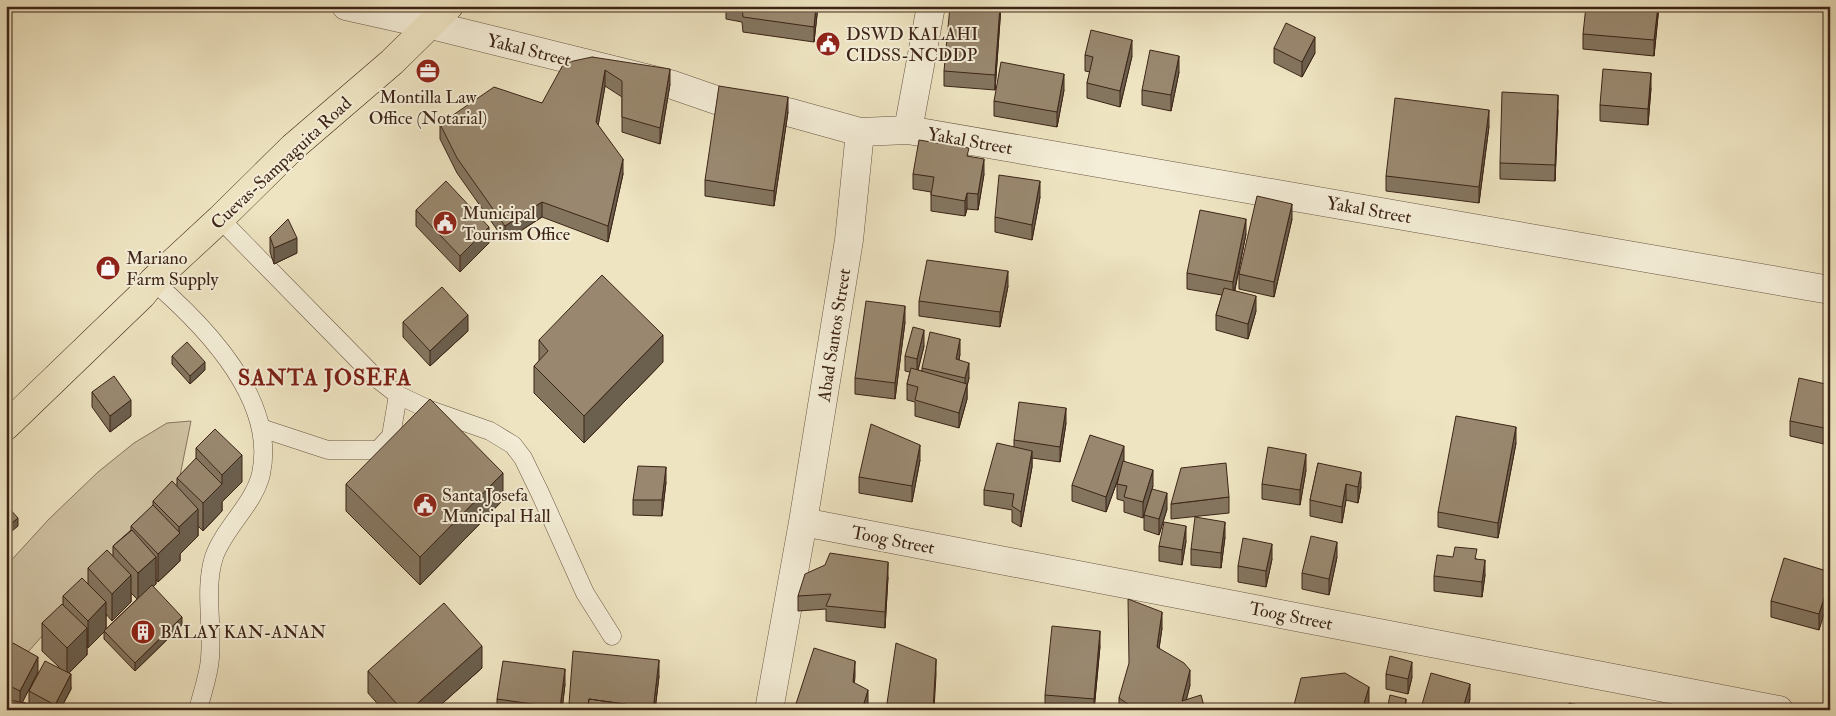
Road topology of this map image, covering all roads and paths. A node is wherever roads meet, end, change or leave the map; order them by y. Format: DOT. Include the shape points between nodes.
graph roads {
  1 [pos="346,6"];
  2 [pos="931,6"];
  3 [pos="440,16"];
  4 [pos="908,130"];
  5 [pos="860,132"];
  6 [pos="220,219"];
  7 [pos="153,281"];
  8 [pos="1830,290"];
  9 [pos="398,395"];
  10 [pos="6,426"];
  11 [pos="261,428"];
  12 [pos="803,522"];
  13 [pos="612,636"];
  14 [pos="198,710"];
  15 [pos="769,710"];
  16 [pos="1779,710"];
  1 -- 3 [label="street, Yakal Street"];
  2 -- 4 [label="street"];
  3 -- 5 [label="street, Yakal Street" via="719,101 788,112"];
  3 -- 6 [label="main road, Cuevas-Sampaguita Road" via="293,147"];
  4 -- 5 [label="street"];
  4 -- 8 [label="street, Yakal Street"];
  5 -- 12 [label="street, Abad Santos Street" via="849,240"];
  6 -- 7 [label="main road, Cuevas-Sampaguita Road"];
  6 -- 9 [label="lane" via="351,354"];
  7 -- 10 [label="main road, Cuevas-Sampaguita Road"];
  7 -- 11 [label="lane" via="182,306 212,339 237,375"];
  9 -- 11 [label="lane" via="391,436 378,450 328,450"];
  9 -- 13 [label="lane" via="490,431 513,445 523,458 585,592"];
  11 -- 14 [label="lane" via="260,475 215,555 209,581 210,660"];
  12 -- 15 [label="street, Abad Santos Street"];
  12 -- 16 [label="street, Toog Street"];
}
